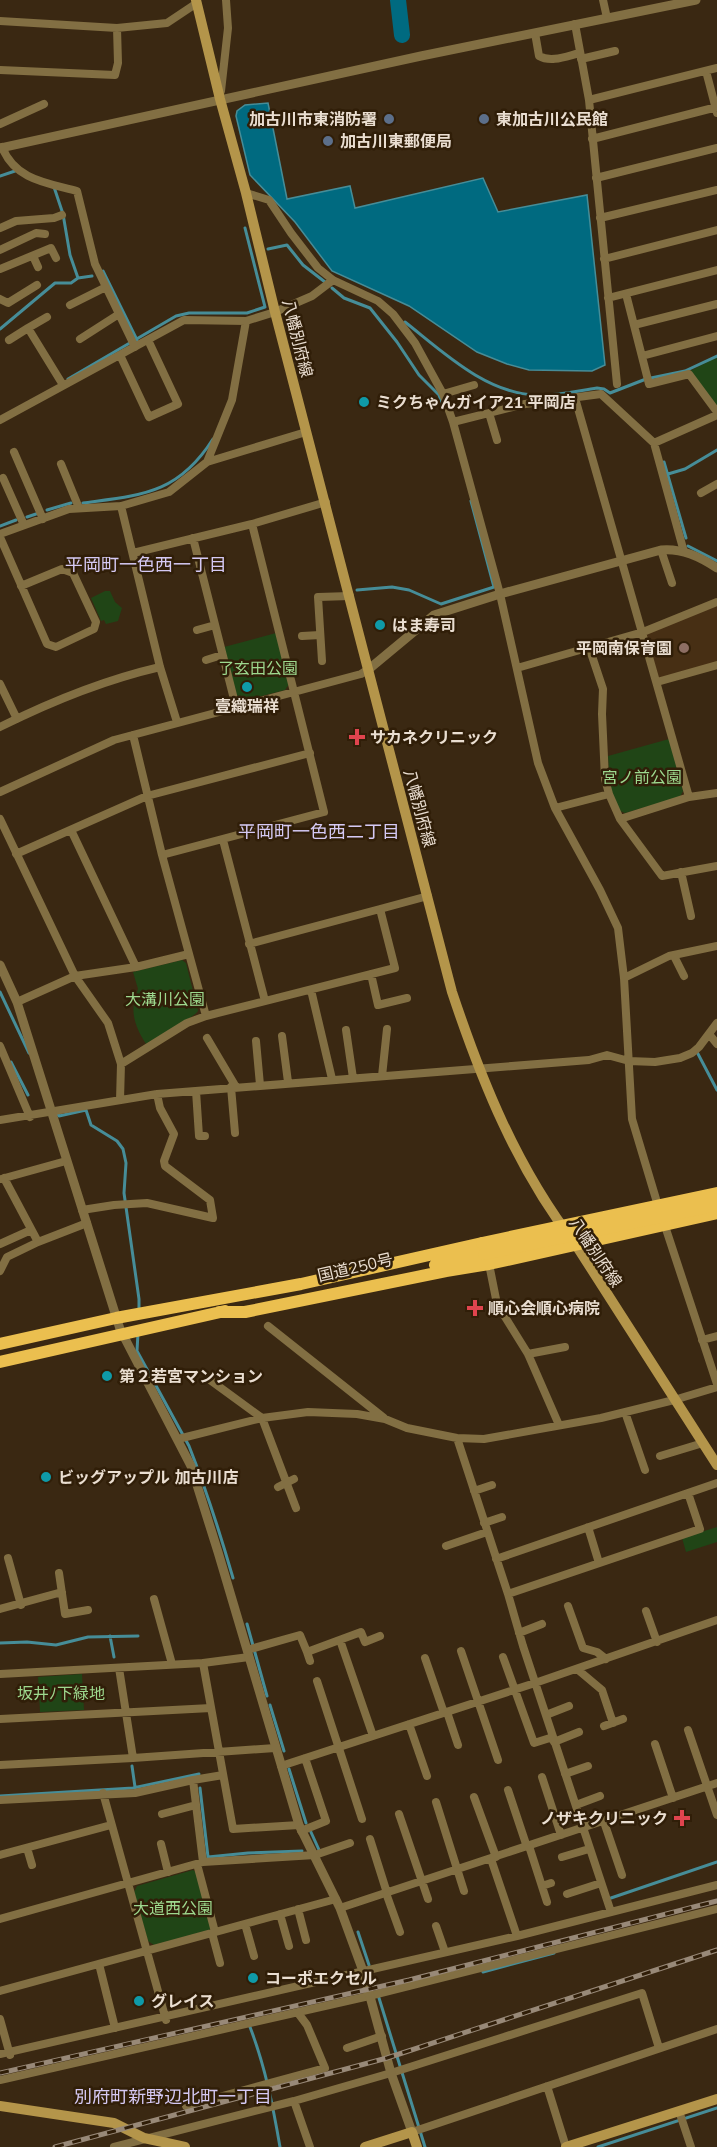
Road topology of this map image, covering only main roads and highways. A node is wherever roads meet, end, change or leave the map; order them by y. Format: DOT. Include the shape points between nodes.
graph roads {
  1 [pos="196,1"];
  2 [pos="717,1193"];
  3 [pos="717,1205"];
  4 [pos="717,1214"];
  5 [pos="576,1245"];
  6 [pos="485,1254"];
  7 [pos="0,1344"];
  8 [pos="0,1362"];
  9 [pos="717,1464"];
  10 [pos="717,2099"];
  11 [pos="0,2106"];
  12 [pos="178,2146"];
  13 [pos="365,2147"];
  14 [pos="417,2147"];
  15 [pos="566,2147"];
  1 -- 5 [label="main road, 八幡別府線" via="452,992 501,1121 553,1215"];
  2 -- 6 [label="highway, 国道250号, bridge"];
  3 -- 6 [label="highway, 国道250号, bridge"];
  4 -- 5 [label="highway"];
  5 -- 6 [label="highway"];
  5 -- 9 [label="main road, 八幡別府線"];
  6 -- 7 [label="highway, 国道250号" via="116,1318"];
  6 -- 8 [label="highway, 国道250号"];
  10 -- 15 [label="main road"];
  11 -- 12 [label="main road" via="114,2123 144,2138"];
  13 -- 14 [label="main road" via="413,2132"];
}
